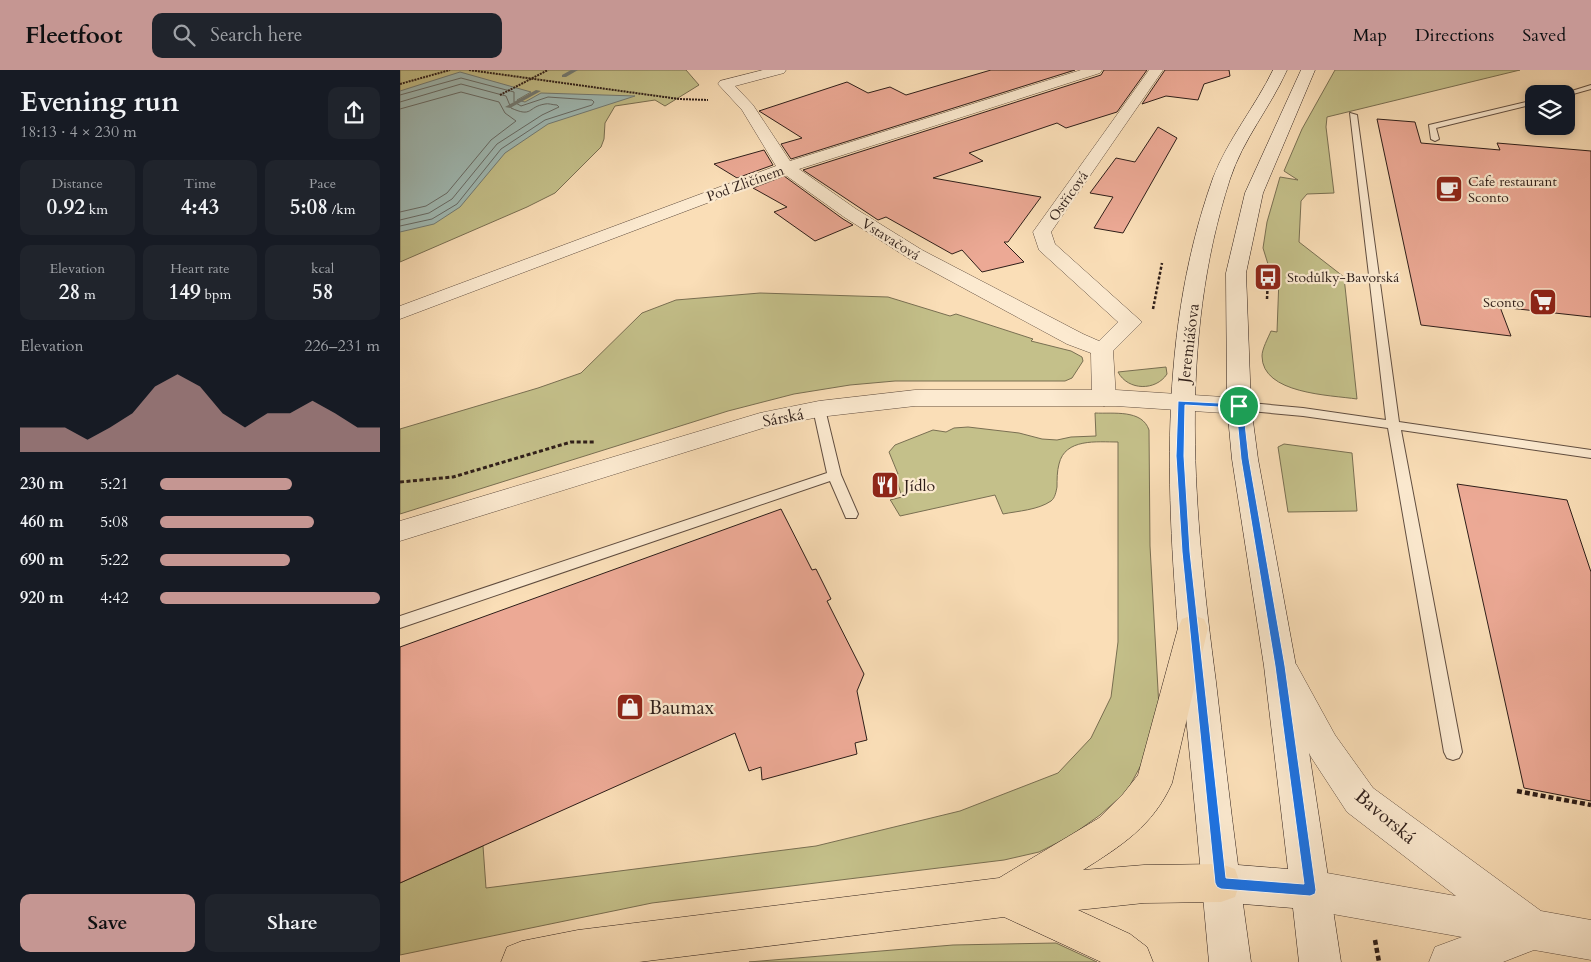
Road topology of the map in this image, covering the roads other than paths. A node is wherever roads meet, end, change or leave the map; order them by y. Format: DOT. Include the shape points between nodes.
graph roads {
  1 [pos="779,70"];
  2 [pos="1095,70"];
  3 [pos="1156,70"];
  4 [pos="1280,70"];
  5 [pos="1308,70"];
  6 [pos="1591,87"];
  7 [pos="1575,91"];
  8 [pos="1525,104"];
  9 [pos="1353,115"];
  10 [pos="1436,139"];
  11 [pos="786,168"];
  12 [pos="400,313"];
  13 [pos="1102,350"];
  14 [pos="1104,398"];
  15 [pos="1181,403"];
  16 [pos="1239,406"];
  17 [pos="819,409"];
  18 [pos="1393,426"];
  19 [pos="1591,454"];
  20 [pos="834,475"];
  21 [pos="851,514"];
  22 [pos="400,531"];
  23 [pos="400,622"];
  24 [pos="1193,628"];
  25 [pos="1280,666"];
  26 [pos="1453,752"];
  27 [pos="1221,883"];
  28 [pos="1310,890"];
  29 [pos="1005,897"];
  30 [pos="1533,930"];
  31 [pos="1591,940"];
  32 [pos="522,962"];
  33 [pos="1132,962"];
  34 [pos="1230,962"];
  35 [pos="1320,962"];
  36 [pos="1450,962"];
  1 -- 11 [label="street, Vstavačová" via="725,84 748,108"];
  2 -- 11 [label="street, Pod Zličínem"];
  3 -- 13 [label="street, Ostřicová" via="1042,232 1046,246 1131,322"];
  4 -- 15 [label="street, Jeremiášova" via="1245,127 1215,198 1198,262 1184,354"];
  5 -- 16 [label="street" via="1254,193 1236,273"];
  6 -- 7 [label="lane"];
  8 -- 10 [label="lane" via="1432,127"];
  9 -- 18 [label="lane"];
  11 -- 12 [label="street, Pod Zličínem"];
  11 -- 13 [label="street, Vstavačová" via="850,214 915,254 1074,339"];
  13 -- 14 [label="street"];
  14 -- 15 [label="street, Sárská"];
  14 -- 17 [label="street, Sárská" via="915,398"];
  15 -- 16 [label="street, Sárská"];
  15 -- 24 [label="street, Jeremiášova" via="1182,505"];
  16 -- 18 [label="lane"];
  16 -- 25 [label="street"];
  17 -- 20 [label="lane"];
  17 -- 22 [label="street, Sárská" via="760,421"];
  18 -- 19 [label="lane"];
  18 -- 26 [label="lane"];
  20 -- 21 [label="lane"];
  20 -- 23 [label="lane"];
  24 -- 27 [label="street, Jeremiášova"];
  24 -- 29 [label="highway" via="1154,783 1112,831"];
  25 -- 28 [label="street"];
  25 -- 30 [label="street, Bavorská" via="1323,746 1360,800"];
  27 -- 28 [label="street, Bavorská"];
  27 -- 29 [label="highway" via="1144,884"];
  27 -- 34 [label="street, Jeremiášova"];
  28 -- 30 [label="street, Bavorská"];
  28 -- 35 [label="street"];
  29 -- 32 [label="highway" via="628,943"];
  29 -- 33 [label="highway" via="1116,948"];
  30 -- 31 [label="street, Bavorská"];
  30 -- 36 [label="street"];
}
